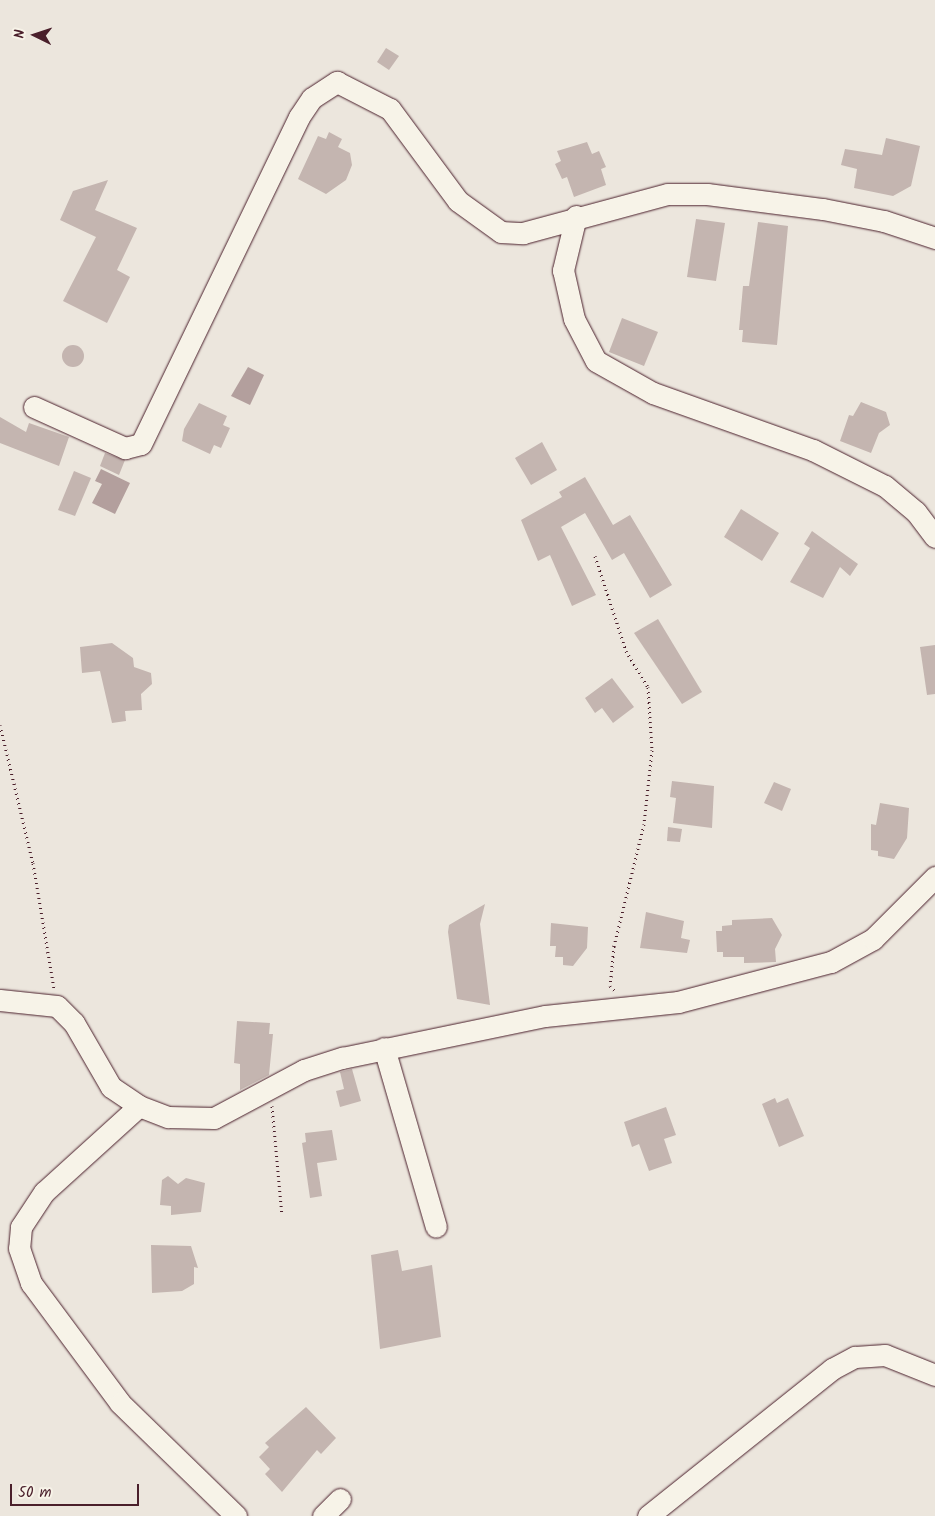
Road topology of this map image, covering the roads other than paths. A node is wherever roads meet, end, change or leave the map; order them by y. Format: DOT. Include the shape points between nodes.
graph roads {
  1 [pos="576,216"];
  2 [pos="935,238"];
  3 [pos="34,407"];
  4 [pos="935,537"];
  5 [pos="935,877"];
  6 [pos="0,1000"];
  7 [pos="384,1048"];
  8 [pos="139,1106"];
  9 [pos="436,1227"];
  10 [pos="935,1375"];
  11 [pos="340,1499"];
  12 [pos="236,1516"];
  13 [pos="323,1516"];
  14 [pos="648,1516"];
  1 -- 2 [label="street" via="668,194 707,194 832,210 884,221"];
  1 -- 3 [label="street" via="523,233 501,232 484,223 436,176 390,109 337,82 312,98 299,117 141,444 125,448"];
  1 -- 4 [label="street" via="563,270 574,319 596,361 653,393 813,450 885,486 916,512"];
  5 -- 7 [label="street" via="873,939 852,954 678,1002 544,1016"];
  6 -- 8 [label="street" via="58,1006 74,1023 110,1087"];
  7 -- 8 [label="street" via="304,1070 214,1118 168,1117"];
  7 -- 9 [label="street"];
  8 -- 12 [label="street" via="44,1192 21,1227 19,1248 32,1284 120,1402"];
  10 -- 14 [label="street" via="885,1355 855,1357 832,1369"];
  11 -- 13 [label="street"];
}
